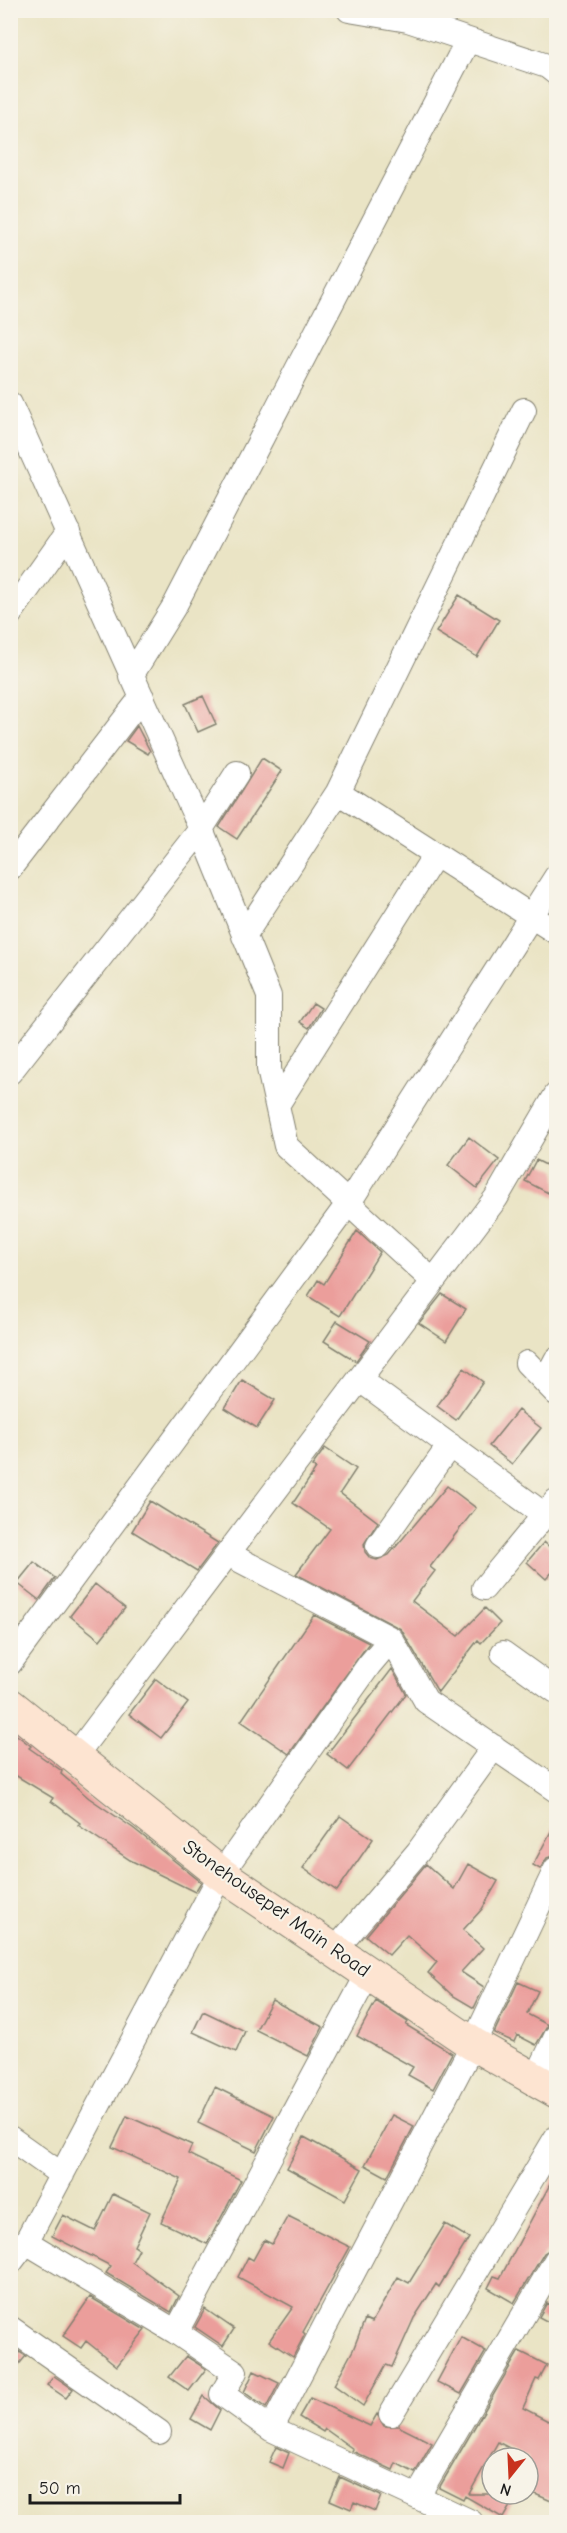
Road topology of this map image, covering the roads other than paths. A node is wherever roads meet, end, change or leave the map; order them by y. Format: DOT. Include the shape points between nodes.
graph roads {
  1 [pos="349,10"];
  2 [pos="468,40"];
  3 [pos="556,74"];
  4 [pos="10,404"];
  5 [pos="524,410"];
  6 [pos="68,532"];
  7 [pos="10,614"];
  8 [pos="136,686"];
  9 [pos="237,773"];
  10 [pos="338,792"];
  11 [pos="201,829"];
  12 [pos="435,855"];
  13 [pos="10,868"];
  14 [pos="556,877"];
  15 [pos="532,918"];
  16 [pos="556,932"];
  17 [pos="244,936"];
  18 [pos="10,1072"];
  19 [pos="556,1095"];
  20 [pos="277,1105"];
  21 [pos="348,1204"];
  22 [pos="433,1281"];
  23 [pos="556,1360"];
  24 [pos="527,1363"];
  25 [pos="359,1379"];
  26 [pos="551,1387"];
  27 [pos="450,1445"];
  28 [pos="551,1509"];
  29 [pos="378,1546"];
  30 [pos="228,1554"];
  31 [pos="484,1588"];
  32 [pos="391,1639"];
  33 [pos="503,1653"];
  34 [pos="10,1663"];
  35 [pos="556,1690"];
  36 [pos="10,1704"];
  37 [pos="494,1747"];
  38 [pos="75,1756"];
  39 [pos="556,1790"];
  40 [pos="556,1869"];
  41 [pos="221,1874"];
  42 [pos="336,1949"];
  43 [pos="369,1972"];
  44 [pos="556,2037"];
  45 [pos="472,2044"];
  46 [pos="546,2085"];
  47 [pos="10,2138"];
  48 [pos="556,2138"];
  49 [pos="62,2175"];
  50 [pos="26,2242"];
  51 [pos="10,2263"];
  52 [pos="554,2268"];
  53 [pos="10,2328"];
  54 [pos="176,2332"];
  55 [pos="391,2414"];
  56 [pos="271,2429"];
  57 [pos="159,2433"];
  58 [pos="417,2497"];
  59 [pos="471,2523"];
  1 -- 2 [label="street" via="408,20"];
  2 -- 3 [label="street" via="547,66"];
  2 -- 8 [label="street"];
  4 -- 6 [label="street"];
  5 -- 10 [label="street"];
  6 -- 7 [label="street"];
  6 -- 8 [label="street"];
  8 -- 11 [label="street"];
  8 -- 13 [label="street"];
  9 -- 11 [label="street"];
  10 -- 12 [label="street"];
  10 -- 17 [label="street"];
  11 -- 17 [label="street"];
  11 -- 18 [label="street"];
  12 -- 15 [label="street"];
  12 -- 20 [label="street"];
  14 -- 15 [label="street"];
  15 -- 16 [label="street"];
  15 -- 21 [label="street"];
  17 -- 20 [label="street" via="269,996 269,1069"];
  19 -- 22 [label="street" via="496,1198"];
  20 -- 21 [label="street" via="286,1146"];
  21 -- 22 [label="street"];
  21 -- 34 [label="street"];
  22 -- 25 [label="street"];
  23 -- 26 [label="street"];
  24 -- 26 [label="street"];
  25 -- 27 [label="street"];
  25 -- 30 [label="street"];
  27 -- 28 [label="street"];
  27 -- 29 [label="street"];
  28 -- 31 [label="street"];
  30 -- 32 [label="street"];
  30 -- 38 [label="street"];
  32 -- 37 [label="street" via="426,1701"];
  32 -- 41 [label="street"];
  33 -- 35 [label="street"];
  36 -- 38 [label="main road, Stonehousepet Main Road"];
  37 -- 39 [label="street"];
  37 -- 42 [label="street" via="418,1852"];
  38 -- 41 [label="main road, Stonehousepet Main Road"];
  40 -- 45 [label="street"];
  41 -- 42 [label="main road, Stonehousepet Main Road"];
  41 -- 49 [label="street"];
  42 -- 43 [label="main road, Stonehousepet Main Road"];
  43 -- 45 [label="main road, Stonehousepet Main Road"];
  43 -- 54 [label="street"];
  44 -- 46 [label="street"];
  45 -- 46 [label="main road, Stonehousepet Main Road"];
  45 -- 56 [label="street"];
  47 -- 49 [label="street"];
  48 -- 55 [label="street"];
  49 -- 50 [label="street"];
  50 -- 51 [label="street"];
  50 -- 54 [label="street"];
  52 -- 58 [label="street"];
  53 -- 57 [label="street"];
  54 -- 56 [label="street" via="235,2372 222,2394"];
  56 -- 58 [label="street"];
  58 -- 59 [label="street"];
}
